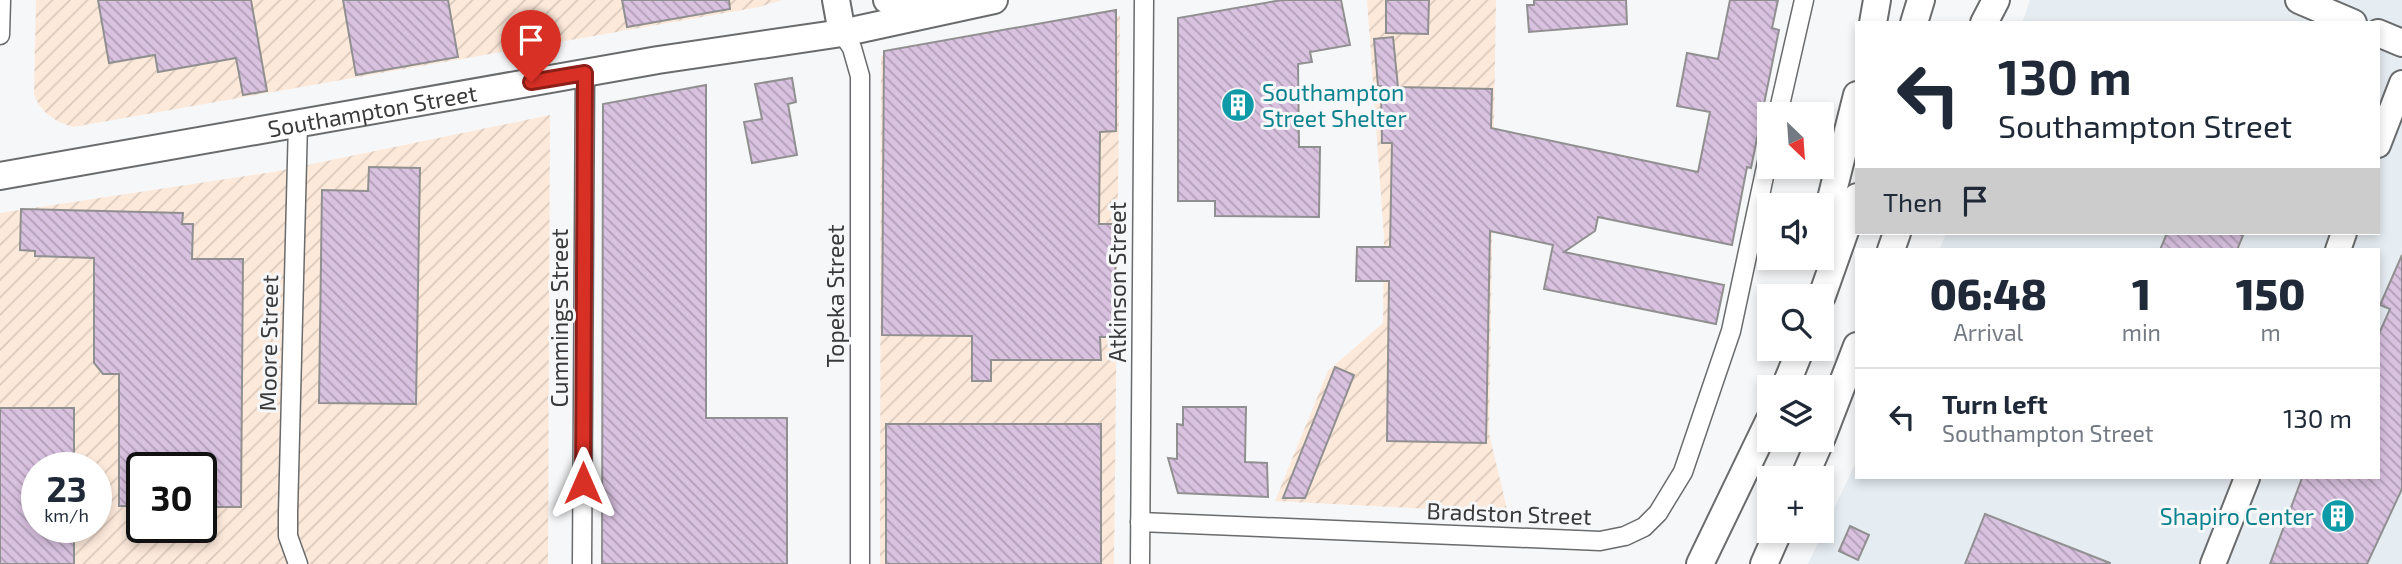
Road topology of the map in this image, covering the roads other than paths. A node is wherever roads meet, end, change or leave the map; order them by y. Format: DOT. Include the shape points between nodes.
graph roads {
  1 [pos="1,0"];
  2 [pos="836,0"];
  3 [pos="887,0"];
  4 [pos="994,0"];
  5 [pos="1144,0"];
  6 [pos="1804,0"];
  7 [pos="1877,0"];
  8 [pos="1921,0"];
  9 [pos="1974,0"];
  10 [pos="1996,0"];
  11 [pos="2299,0"];
  12 [pos="941,12"];
  13 [pos="1873,21"];
  14 [pos="1915,21"];
  15 [pos="1968,21"];
  16 [pos="1985,21"];
  17 [pos="2348,21"];
  18 [pos="842,33"];
  19 [pos="2380,34"];
  20 [pos="0,35"];
  21 [pos="2402,43"];
  22 [pos="585,73"];
  23 [pos="2402,83"];
  24 [pos="1781,102"];
  25 [pos="1855,103"];
  26 [pos="298,122"];
  27 [pos="2380,140"];
  28 [pos="0,176"];
  29 [pos="1763,179"];
  30 [pos="1832,193"];
  31 [pos="1855,203"];
  32 [pos="1826,284"];
  33 [pos="1855,351"];
  34 [pos="1834,405"];
  35 [pos="1757,446"];
  36 [pos="2247,479"];
  37 [pos="1140,522"];
  38 [pos="1773,543"];
  39 [pos="298,564"];
  40 [pos="582,564"];
  41 [pos="860,564"];
  42 [pos="1140,564"];
  43 [pos="1700,564"];
  44 [pos="1764,564"];
  45 [pos="2213,564"];
  1 -- 20 [label="street"];
  2 -- 18 [label="main road"];
  3 -- 12 [label="main road" via="911,10"];
  4 -- 12 [label="main road, Southampton Street"];
  5 -- 37 [label="street, Atkinson Street"];
  6 -- 24 [label="street"];
  7 -- 13 [label="main road"];
  8 -- 14 [label="main road"];
  9 -- 15 [label="main road"];
  10 -- 16 [label="main road"];
  11 -- 17 [label="main road"];
  12 -- 18 [label="main road, Southampton Street"];
  18 -- 22 [label="main road, Southampton Street"];
  18 -- 41 [label="street, Topeka Street" via="855,54 860,76"];
  19 -- 21 [label="main road"];
  22 -- 26 [label="main road, Southampton Street"];
  22 -- 40 [label="street, Cummings Street"];
  23 -- 27 [label="main road"];
  25 -- 30 [label="main road"];
  26 -- 28 [label="main road, Southampton Street"];
  26 -- 39 [label="street, Moore Street" via="288,536"];
  29 -- 37 [label="street, Bradston Street" via="1731,331 1683,472 1644,527 1600,541"];
  31 -- 32 [label="main road"];
  33 -- 34 [label="main road"];
  35 -- 43 [label="main road"];
  36 -- 45 [label="main road"];
  37 -- 42 [label="street, Atkinson Street"];
  38 -- 44 [label="main road"];
}
